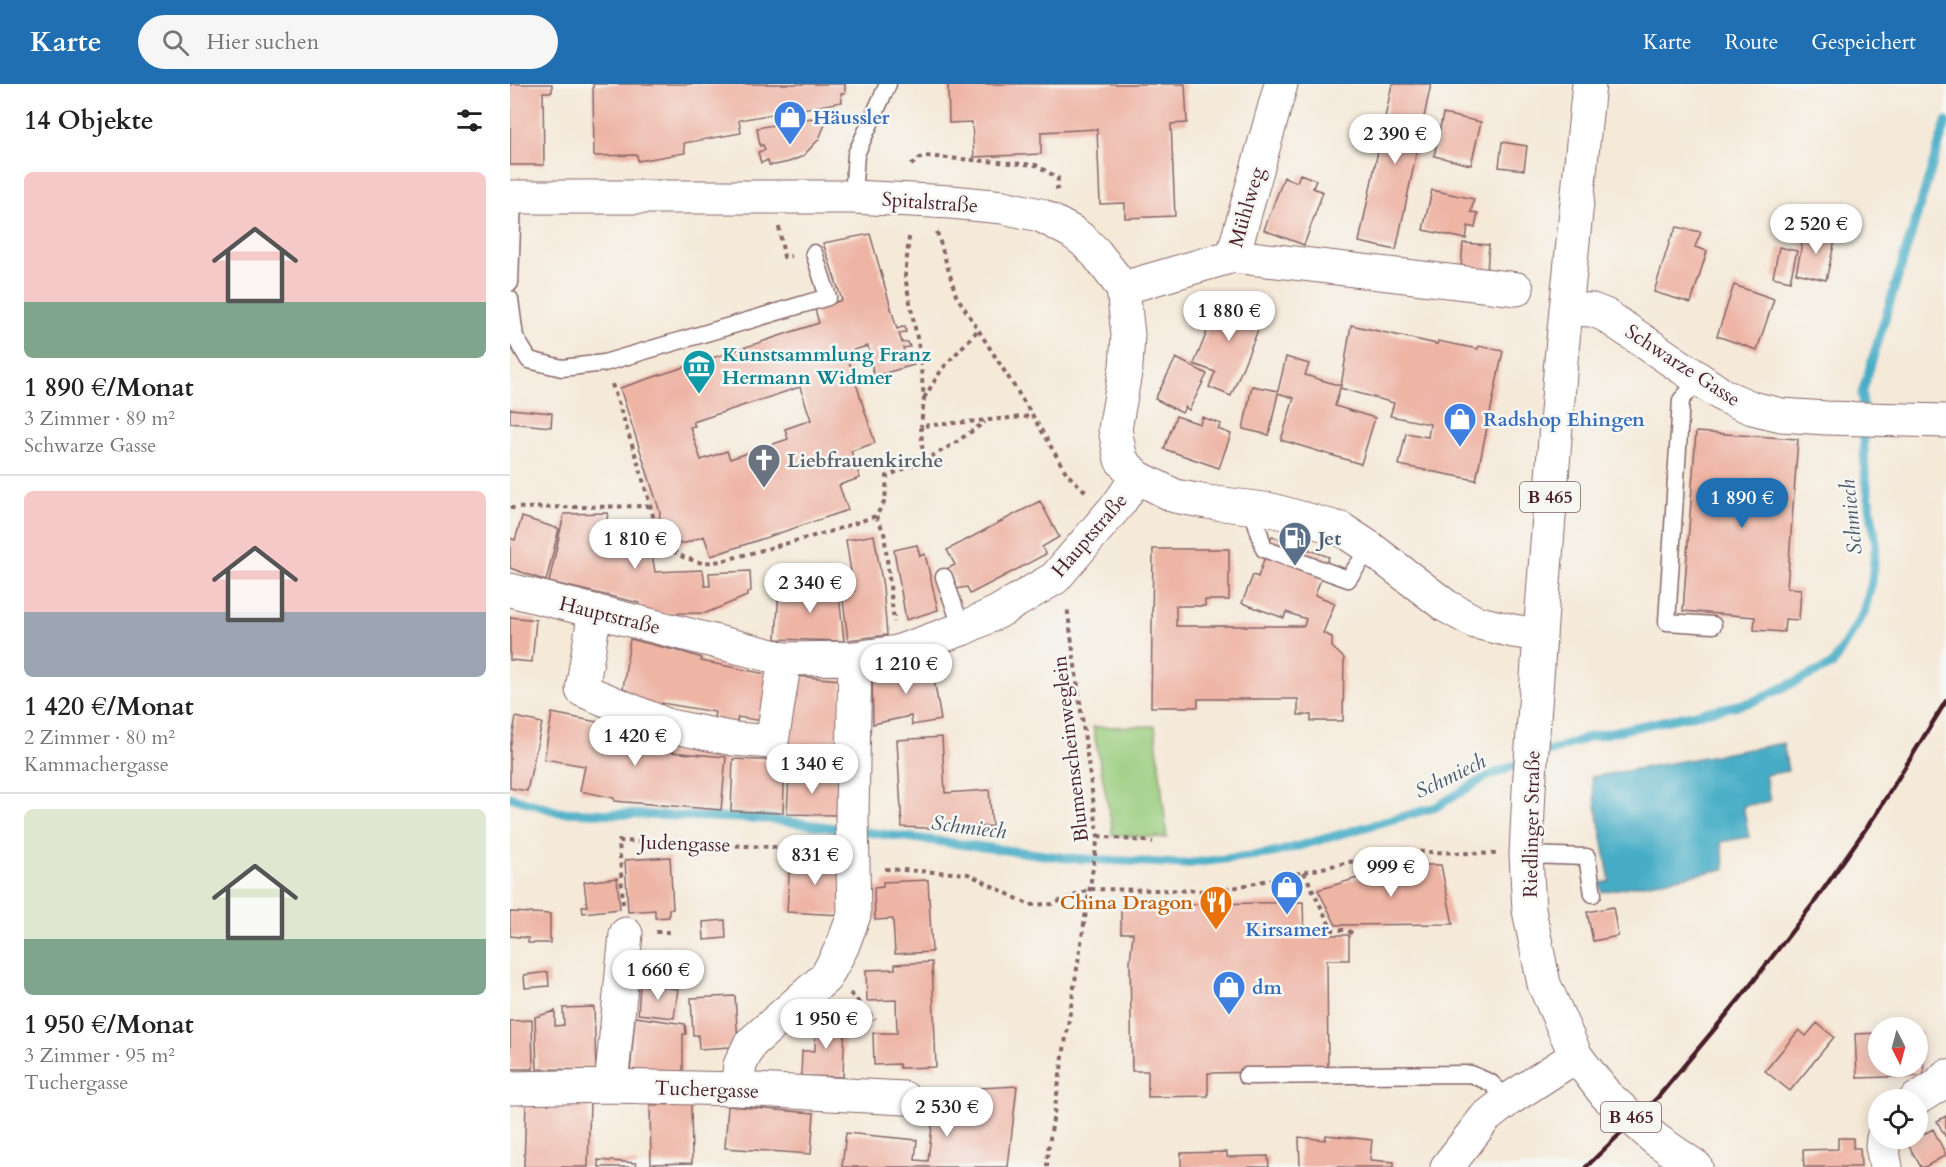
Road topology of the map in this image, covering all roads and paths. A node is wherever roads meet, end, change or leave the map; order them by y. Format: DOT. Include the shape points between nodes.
graph roads {
  1 [pos="888,84"];
  2 [pos="1281,84"];
  3 [pos="1589,84"];
  4 [pos="910,165"];
  5 [pos="512,197"];
  6 [pos="853,197"];
  7 [pos="917,200"];
  8 [pos="1057,224"];
  9 [pos="909,237"];
  10 [pos="814,253"];
  11 [pos="1233,256"];
  12 [pos="510,283"];
  13 [pos="1123,288"];
  14 [pos="1517,289"];
  15 [pos="510,299"];
  16 [pos="1566,309"];
  17 [pos="978,330"];
  18 [pos="604,363"];
  19 [pos="1700,379"];
  20 [pos="924,399"];
  21 [pos="1033,416"];
  22 [pos="987,421"];
  23 [pos="1946,421"];
  24 [pos="921,426"];
  25 [pos="923,461"];
  26 [pos="1137,477"];
  27 [pos="650,506"];
  28 [pos="510,508"];
  29 [pos="1252,508"];
  30 [pos="1110,514"];
  31 [pos="876,516"];
  32 [pos="1370,548"];
  33 [pos="944,578"];
  34 [pos="1055,578"];
  35 [pos="510,590"];
  36 [pos="595,611"];
  37 [pos="1713,625"];
  38 [pos="962,629"];
  39 [pos="1540,635"];
  40 [pos="897,652"];
  41 [pos="785,658"];
  42 [pos="855,658"];
  43 [pos="1098,837"];
  44 [pos="1153,842"];
  45 [pos="853,845"];
  46 [pos="1526,855"];
  47 [pos="1304,872"];
  48 [pos="1091,889"];
  49 [pos="1593,894"];
  50 [pos="626,934"];
  51 [pos="1355,935"];
  52 [pos="1576,1056"];
  53 [pos="1946,1076"];
  54 [pos="1246,1077"];
  55 [pos="611,1086"];
  56 [pos="510,1088"];
  57 [pos="737,1089"];
  58 [pos="1928,1092"];
  59 [pos="904,1098"];
  60 [pos="1508,1100"];
  61 [pos="1883,1149"];
  62 [pos="1047,1167"];
  63 [pos="1447,1167"];
  64 [pos="1696,1167"];
  65 [pos="1886,1167"];
  1 -- 6 [label="lane" via="856,154"];
  2 -- 11 [label="street, Mühlweg"];
  3 -- 16 [label="street, B 465"];
  4 -- 8 [label="path" via="923,156 1036,165 1058,178"];
  5 -- 6 [label="street, Spitalstraße"];
  5 -- 12 [label="lane"];
  6 -- 7 [label="street, Spitalstraße"];
  7 -- 8 [label="street, Spitalstraße" via="1003,207 1040,215"];
  7 -- 17 [label="path" via="937,231 956,296"];
  8 -- 13 [label="street, Spitalstraße" via="1096,253"];
  9 -- 20 [label="path" via="905,277"];
  10 -- 18 [label="lane" via="828,297"];
  11 -- 13 [label="street, Mühlweg"];
  11 -- 14 [label="street"];
  13 -- 26 [label="street" via="1126,367 1115,429 1121,460"];
  15 -- 18 [label="lane" via="515,338 529,360 562,368"];
  16 -- 19 [label="street, Schwarze Gasse" via="1605,315"];
  16 -- 39 [label="street, B 465"];
  17 -- 20 [label="path" via="942,369"];
  17 -- 21 [label="path"];
  18 -- 27 [label="path"];
  19 -- 23 [label="street, Schwarze Gasse" via="1724,396 1781,415"];
  19 -- 37 [label="lane" via="1681,400 1667,622"];
  20 -- 24 [label="path"];
  21 -- 22 [label="path"];
  21 -- 30 [label="path" via="1067,474"];
  22 -- 24 [label="path"];
  22 -- 25 [label="path"];
  24 -- 25 [label="path"];
  25 -- 31 [label="path" via="886,476 885,501"];
  26 -- 29 [label="street, Hauptstraße" via="1175,496"];
  26 -- 30 [label="street, Hauptstraße"];
  27 -- 28 [label="path"];
  27 -- 31 [label="path" via="659,537 667,547 702,563 730,559"];
  29 -- 32 [label="street, Hauptstraße" via="1341,529"];
  29 -- 32 [label="lane" via="1264,549 1348,579"];
  30 -- 34 [label="street, Hauptstraße"];
  31 -- 40 [label="path" via="884,532"];
  32 -- 39 [label="street, Hauptstraße" via="1446,606 1475,622"];
  33 -- 38 [label="lane"];
  34 -- 38 [label="street, Hauptstraße"];
  34 -- 43 [label="path, Blumenscheinweglein" via="1068,608"];
  35 -- 36 [label="street, Hauptstraße"];
  36 -- 41 [label="street, Hauptstraße"];
  36 -- 41 [label="street" via="582,690 669,726 772,742"];
  38 -- 40 [label="street, Hauptstraße"];
  39 -- 46 [label="street, Riedlinger Straße / B 465"];
  40 -- 42 [label="street, Hauptstraße"];
  41 -- 42 [label="street, Hauptstraße"];
  42 -- 45 [label="street"];
  43 -- 44 [label="path"];
  43 -- 48 [label="path, Blumenscheinweglein"];
  45 -- 48 [label="path" via="968,874 1030,905 1052,904"];
  45 -- 50 [label="path, Judengasse" via="619,841"];
  45 -- 57 [label="street" via="854,915 842,947 826,977 750,1044 740,1065"];
  46 -- 47 [label="path" via="1399,851"];
  46 -- 49 [label="lane" via="1587,857"];
  46 -- 52 [label="street, Riedlinger Straße / B 465" via="1528,910 1544,984"];
  47 -- 48 [label="path" via="1219,891"];
  47 -- 51 [label="path" via="1332,930 1347,930"];
  48 -- 62 [label="path, Blumenscheinweglein"];
  50 -- 55 [label="street"];
  52 -- 60 [label="street"];
  52 -- 64 [label="street, Riedlinger Straße / B 465" via="1606,1095 1655,1139"];
  53 -- 58 [label="street"];
  54 -- 60 [label="lane" via="1471,1074 1491,1083"];
  55 -- 56 [label="street, Tuchergasse"];
  55 -- 57 [label="street, Tuchergasse"];
  57 -- 59 [label="street, Tuchergasse"];
  60 -- 63 [label="street" via="1485,1118"];
  61 -- 65 [label="street"];
}
